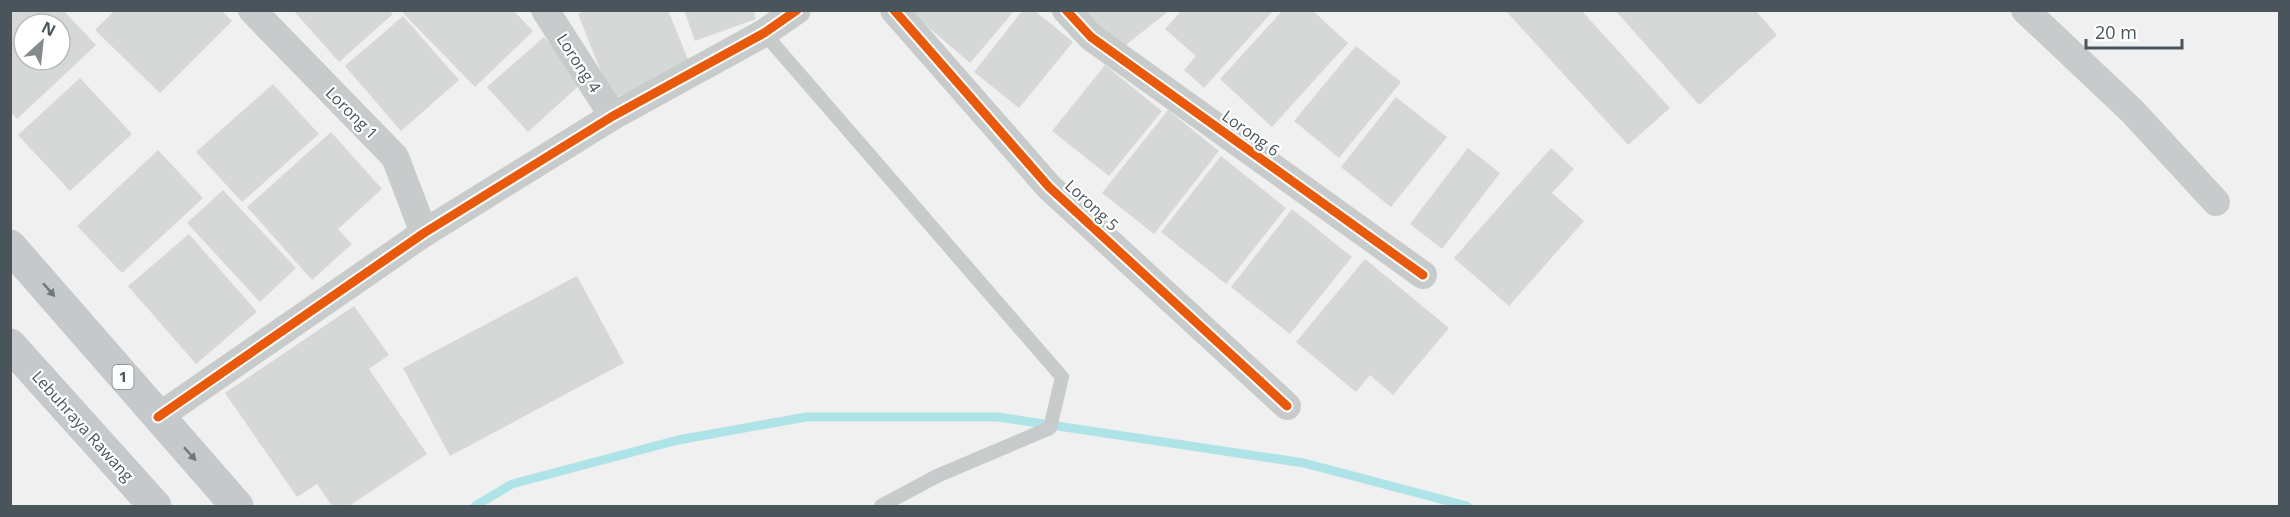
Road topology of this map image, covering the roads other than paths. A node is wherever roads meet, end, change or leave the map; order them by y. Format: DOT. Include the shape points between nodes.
graph roads {
  1 [pos="252,10"];
  2 [pos="545,10"];
  3 [pos="894,10"];
  4 [pos="1066,10"];
  5 [pos="2025,10"];
  6 [pos="794,11"];
  7 [pos="764,33"];
  8 [pos="613,116"];
  9 [pos="2216,202"];
  10 [pos="424,233"];
  11 [pos="10,246"];
  12 [pos="1423,275"];
  13 [pos="10,345"];
  14 [pos="1287,406"];
  15 [pos="158,417"];
  16 [pos="154,507"];
  17 [pos="237,507"];
  18 [pos="881,507"];
  1 -- 10 [label="street, Lorong 1" via="395,157"];
  2 -- 8 [label="street, Lorong 4"];
  3 -- 14 [label="street, Lorong 5" via="1049,187"];
  4 -- 12 [label="street, Lorong 6" via="1091,37"];
  5 -- 9 [label="street" via="2132,111"];
  6 -- 7 [label="street"];
  7 -- 8 [label="street"];
  7 -- 18 [label="lane" via="1062,377 1050,429 937,476"];
  8 -- 10 [label="street"];
  10 -- 15 [label="street"];
  11 -- 15 [label="main road, 1, one-way"];
  13 -- 16 [label="main road, Lebuhraya Rawang"];
  15 -- 17 [label="main road, 1, one-way"];
}
